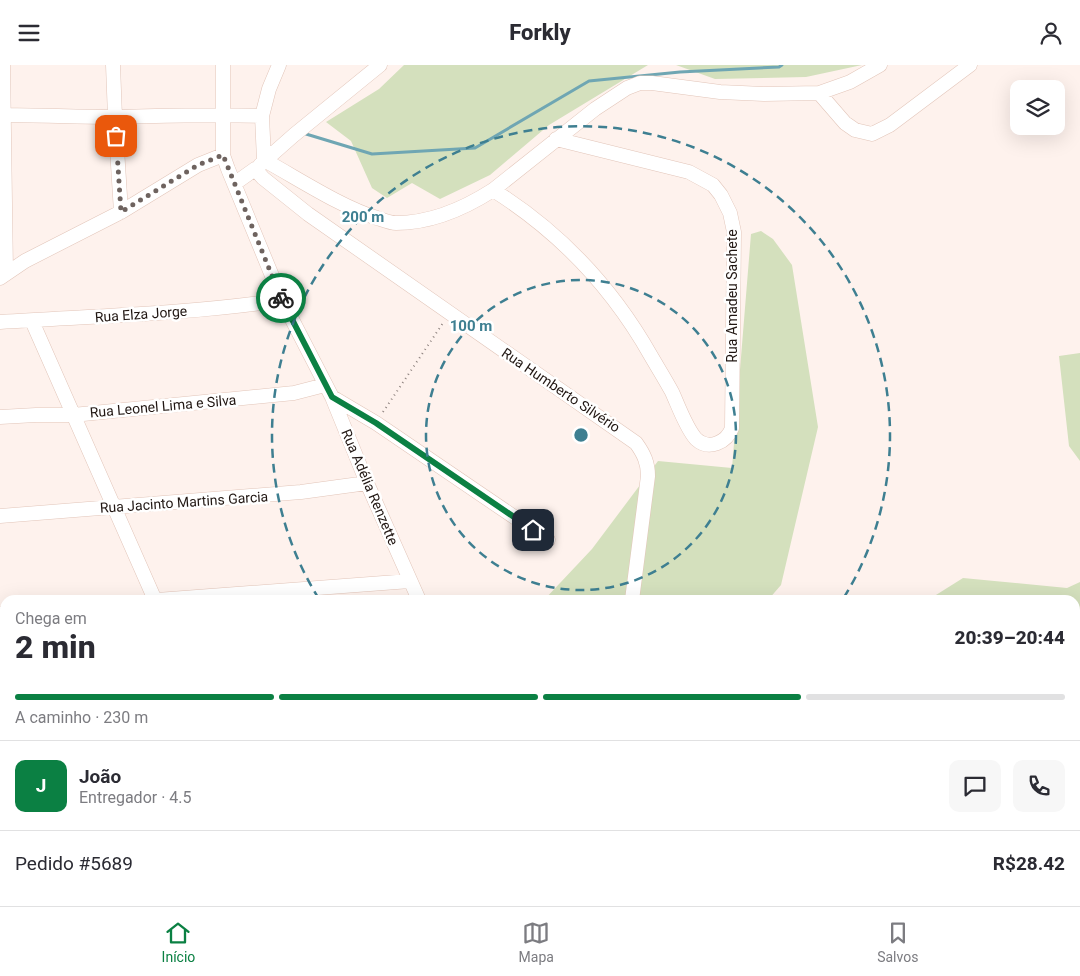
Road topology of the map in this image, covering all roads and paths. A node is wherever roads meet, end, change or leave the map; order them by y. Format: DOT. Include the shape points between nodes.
graph roads {
  1 [pos="3,65"];
  2 [pos="113,65"];
  3 [pos="223,65"];
  4 [pos="279,65"];
  5 [pos="380,65"];
  6 [pos="880,65"];
  7 [pos="970,65"];
  8 [pos="819,93"];
  9 [pos="2,115"];
  10 [pos="222,115"];
  11 [pos="262,116"];
  12 [pos="115,117"];
  13 [pos="556,139"];
  14 [pos="223,155"];
  15 [pos="260,165"];
  16 [pos="234,183"];
  17 [pos="493,190"];
  18 [pos="121,212"];
  19 [pos="3,275"];
  20 [pos="282,300"];
  21 [pos="449,314"];
  22 [pos="1,319"];
  23 [pos="32,321"];
  24 [pos="328,391"];
  25 [pos="73,415"];
  26 [pos="0,417"];
  27 [pos="376,423"];
  28 [pos="367,483"];
  29 [pos="113,506"];
  30 [pos="0,516"];
  31 [pos="548,540"];
  32 [pos="410,581"];
  33 [pos="297,594"];
  34 [pos="154,595"];
  35 [pos="274,595"];
  36 [pos="417,595"];
  37 [pos="633,595"];
  1 -- 9 [label="street"];
  2 -- 12 [label="street"];
  3 -- 10 [label="street"];
  4 -- 11 [label="street"];
  5 -- 15 [label="street"];
  6 -- 8 [label="street" via="850,82"];
  7 -- 8 [label="street" via="890,125 872,134 855,130 845,123"];
  8 -- 13 [label="street" via="720,92 640,83 627,88"];
  9 -- 12 [label="street"];
  9 -- 19 [label="street"];
  10 -- 11 [label="street"];
  10 -- 12 [label="street"];
  10 -- 14 [label="street"];
  11 -- 15 [label="street"];
  12 -- 18 [label="street"];
  13 -- 17 [label="street"];
  13 -- 17 [label="street, Rua Amadeu Sachete" via="689,172 713,185 721,195 730,213 734,232 732,428 725,440 716,444 697,440 637,330 604,286 579,257 538,220"];
  14 -- 16 [label="street, Rua Adélia Renzette"];
  14 -- 18 [label="street" via="198,165"];
  15 -- 16 [label="street"];
  15 -- 17 [label="street" via="361,213 394,223 422,221 450,212"];
  15 -- 21 [label="street, Rua Humberto Silvério" via="263,178 308,214"];
  16 -- 20 [label="street, Rua Adélia Renzette"];
  18 -- 19 [label="street"];
  20 -- 23 [label="street, Rua Elza Jorge" via="217,308"];
  20 -- 24 [label="street, Rua Adélia Renzette"];
  21 -- 27 [label="path"];
  21 -- 37 [label="street, Rua Humberto Silvério" via="630,438 641,449 648,465 647,491"];
  22 -- 23 [label="street, Rua Elza Jorge"];
  23 -- 25 [label="street"];
  24 -- 25 [label="street, Rua Leonel Lima e Silva"];
  24 -- 27 [label="street"];
  24 -- 28 [label="street, Rua Adélia Renzette"];
  25 -- 26 [label="street, Rua Leonel Lima e Silva"];
  25 -- 29 [label="street"];
  27 -- 31 [label="street"];
  28 -- 29 [label="street, Rua Jacinto Martins Garcia" via="301,492"];
  28 -- 32 [label="street, Rua Adélia Renzette"];
  29 -- 30 [label="street, Rua Jacinto Martins Garcia"];
  29 -- 34 [label="street"];
  32 -- 33 [label="street"];
  32 -- 36 [label="street, Rua Adélia Renzette"];
  33 -- 35 [label="street"];
}
